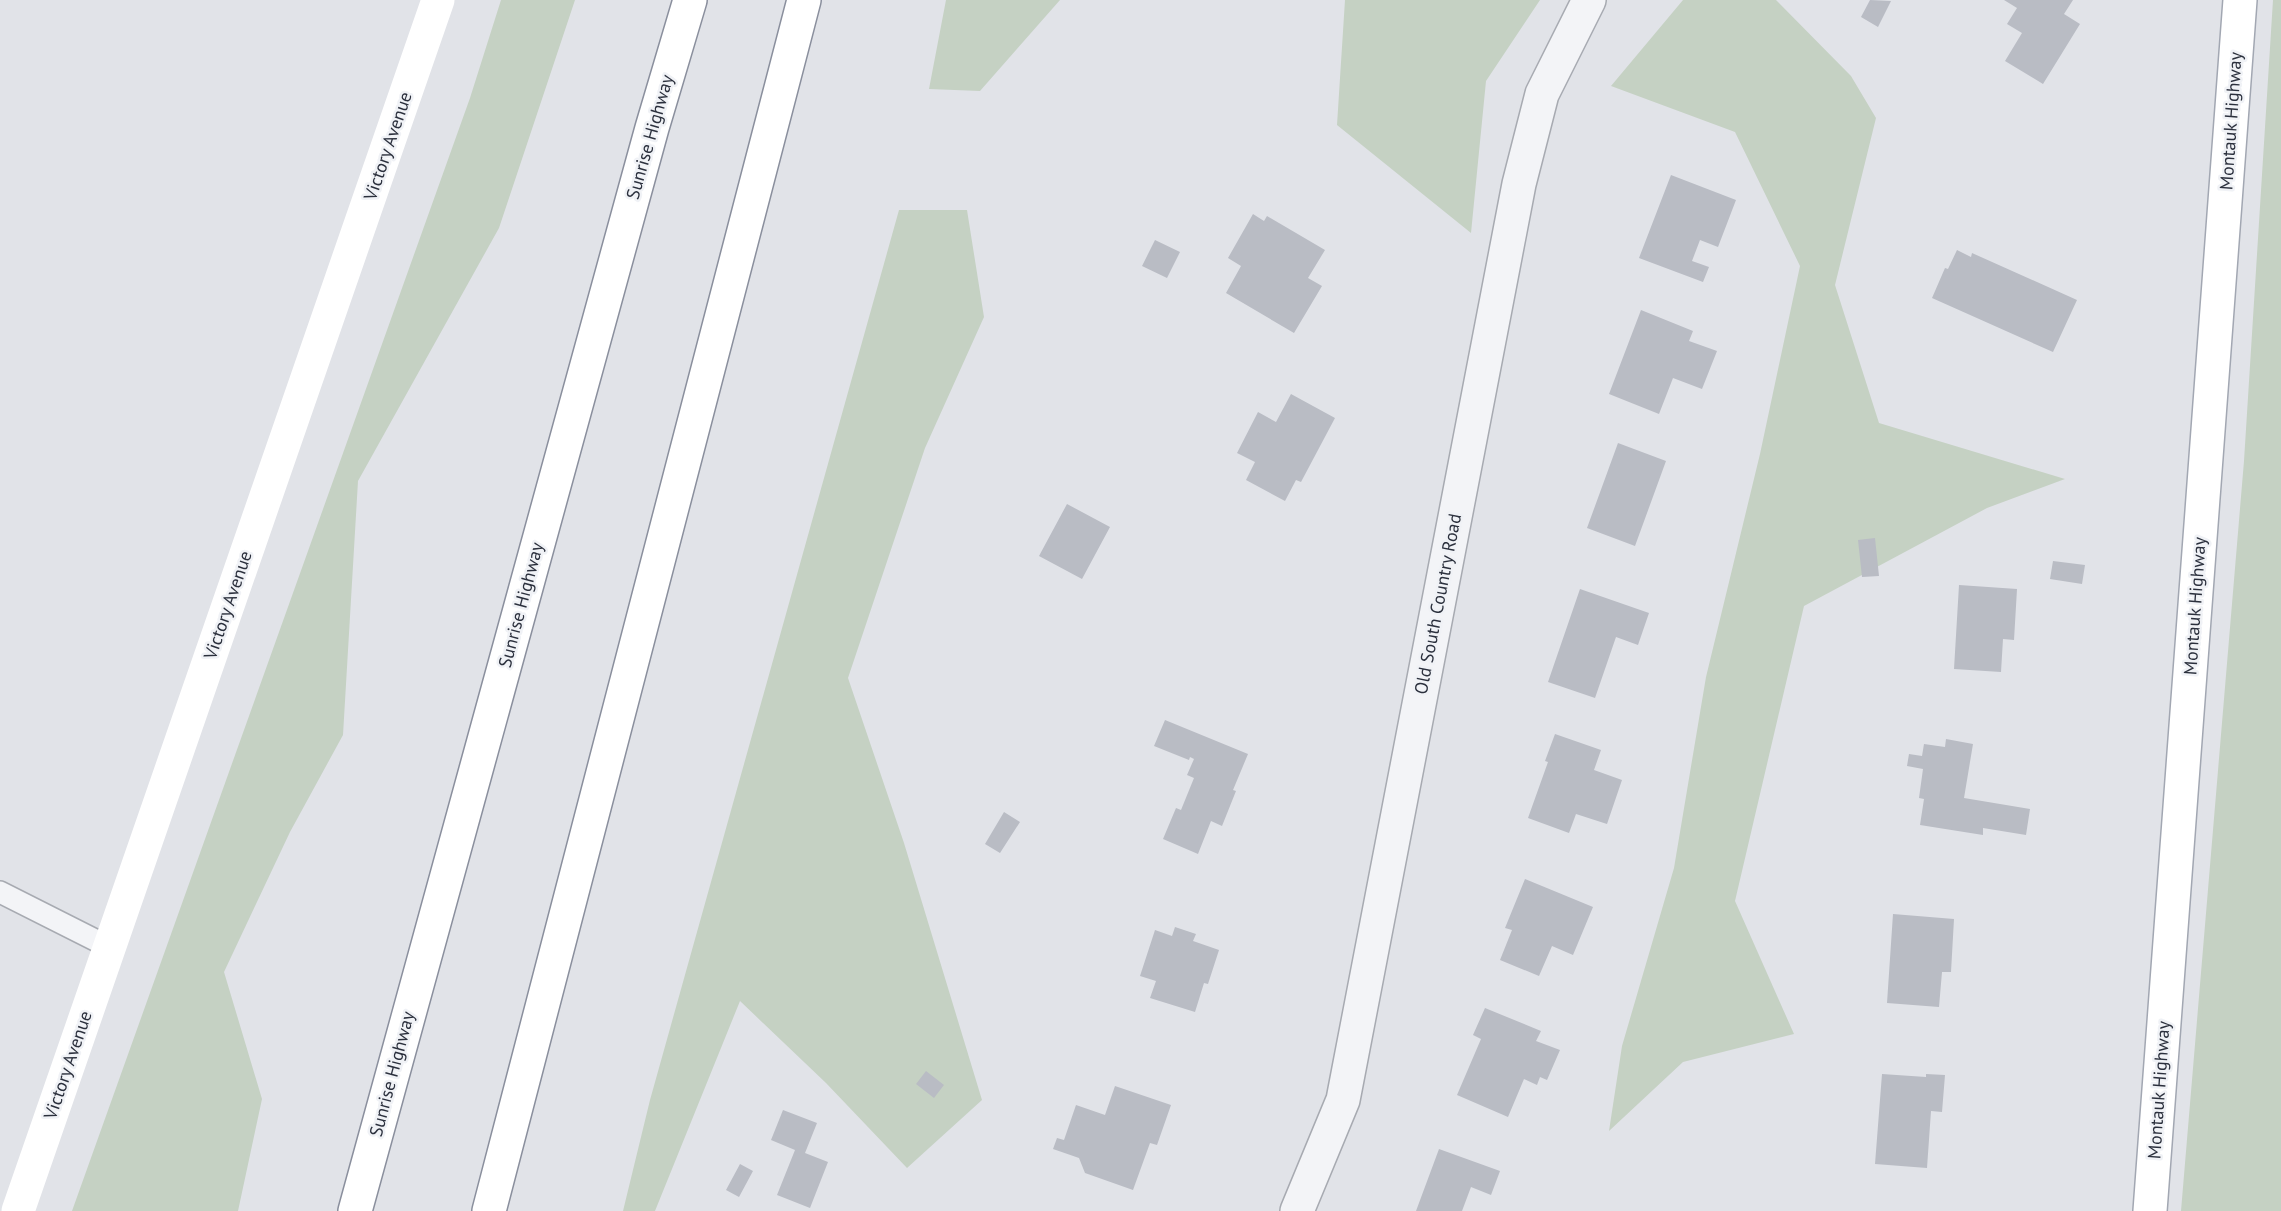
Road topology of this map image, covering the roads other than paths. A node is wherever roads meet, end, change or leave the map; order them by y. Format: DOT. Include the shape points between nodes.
graph roads {
  1 [pos="438,0"];
  2 [pos="690,0"];
  3 [pos="804,0"];
  4 [pos="1589,0"];
  5 [pos="2240,0"];
  6 [pos="0,892"];
  7 [pos="109,947"];
  8 [pos="18,1211"];
  9 [pos="355,1211"];
  10 [pos="489,1211"];
  11 [pos="1297,1211"];
  12 [pos="2150,1211"];
  1 -- 7 [label="main road, Victory Avenue"];
  2 -- 9 [label="main road, Sunrise Highway"];
  3 -- 10 [label="main road"];
  4 -- 11 [label="street, Old South Country Road" via="1542,94 1520,184 1343,1100"];
  5 -- 12 [label="main road, Montauk Highway"];
  6 -- 7 [label="lane"];
  7 -- 8 [label="main road, Victory Avenue"];
}
